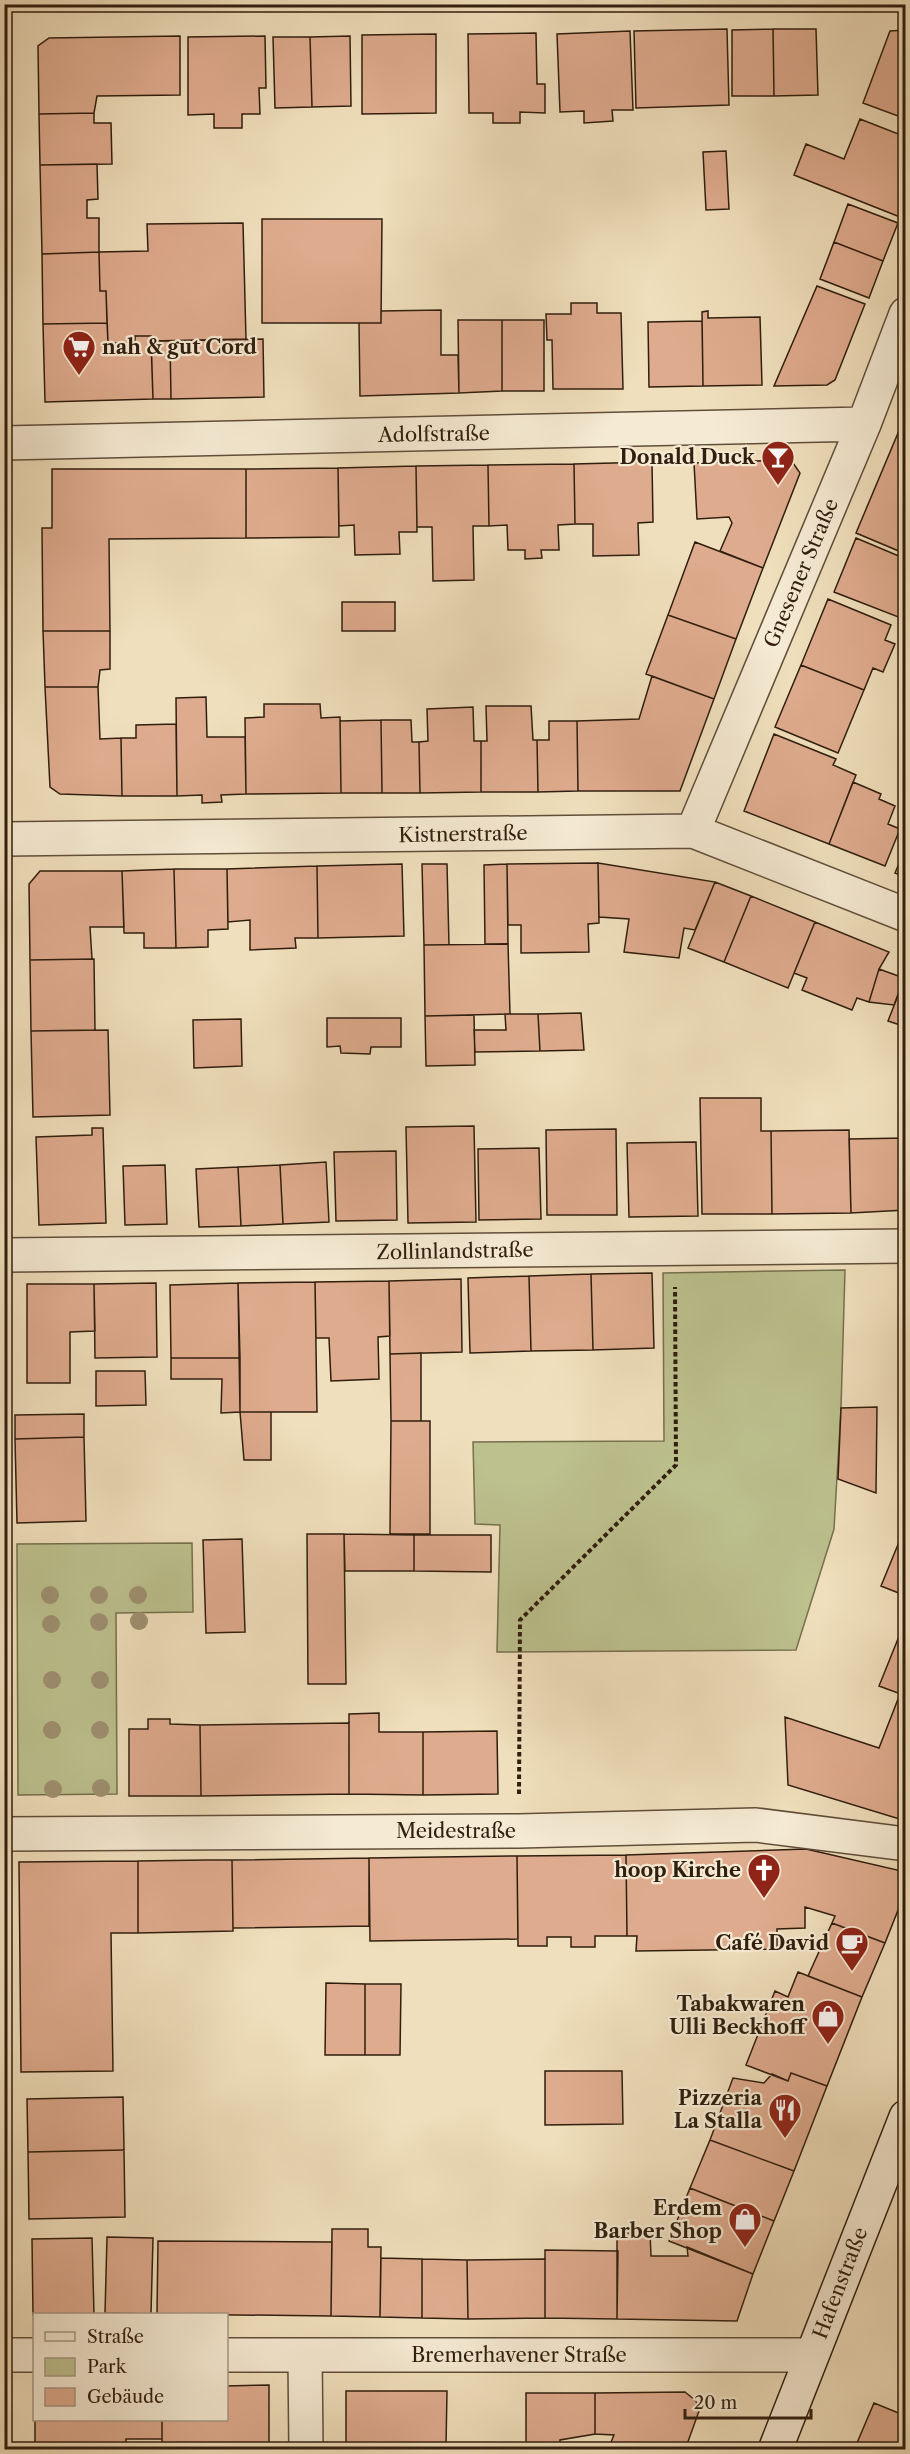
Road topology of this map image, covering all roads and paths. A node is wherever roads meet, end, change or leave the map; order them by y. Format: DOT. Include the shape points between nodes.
graph roads {
  1 [pos="906,314"];
  2 [pos="864,424"];
  3 [pos="4,443"];
  4 [pos="693,831"];
  5 [pos="4,839"];
  6 [pos="906,915"];
  7 [pos="906,1246"];
  8 [pos="672,1249"];
  9 [pos="4,1256"];
  10 [pos="519,1831"];
  11 [pos="4,1834"];
  12 [pos="906,1844"];
  13 [pos="906,2116"];
  14 [pos="4,2355"];
  15 [pos="33,2355"];
  16 [pos="228,2355"];
  17 [pos="305,2355"];
  18 [pos="812,2355"];
  19 [pos="306,2450"];
  20 [pos="776,2450"];
  1 -- 2 [label="street, Gnesener Straße"];
  2 -- 3 [label="street, Adolfstraße"];
  2 -- 4 [label="street, Gnesener Straße"];
  4 -- 5 [label="street, Kistnerstraße"];
  4 -- 6 [label="street, Kistnerstraße"];
  7 -- 8 [label="street, Zollinlandstraße"];
  8 -- 9 [label="street, Zollinlandstraße"];
  8 -- 10 [label="path" via="676,1465 520,1620"];
  10 -- 11 [label="street, Meidestraße"];
  10 -- 12 [label="street, Meidestraße" via="756,1825"];
  13 -- 18 [label="street, Hafenstraße"];
  14 -- 15 [label="street"];
  16 -- 17 [label="street, Bremerhavener Straße"];
  17 -- 18 [label="street, Bremerhavener Straße"];
  17 -- 19 [label="street"];
  18 -- 20 [label="street, Hafenstraße"];
}
